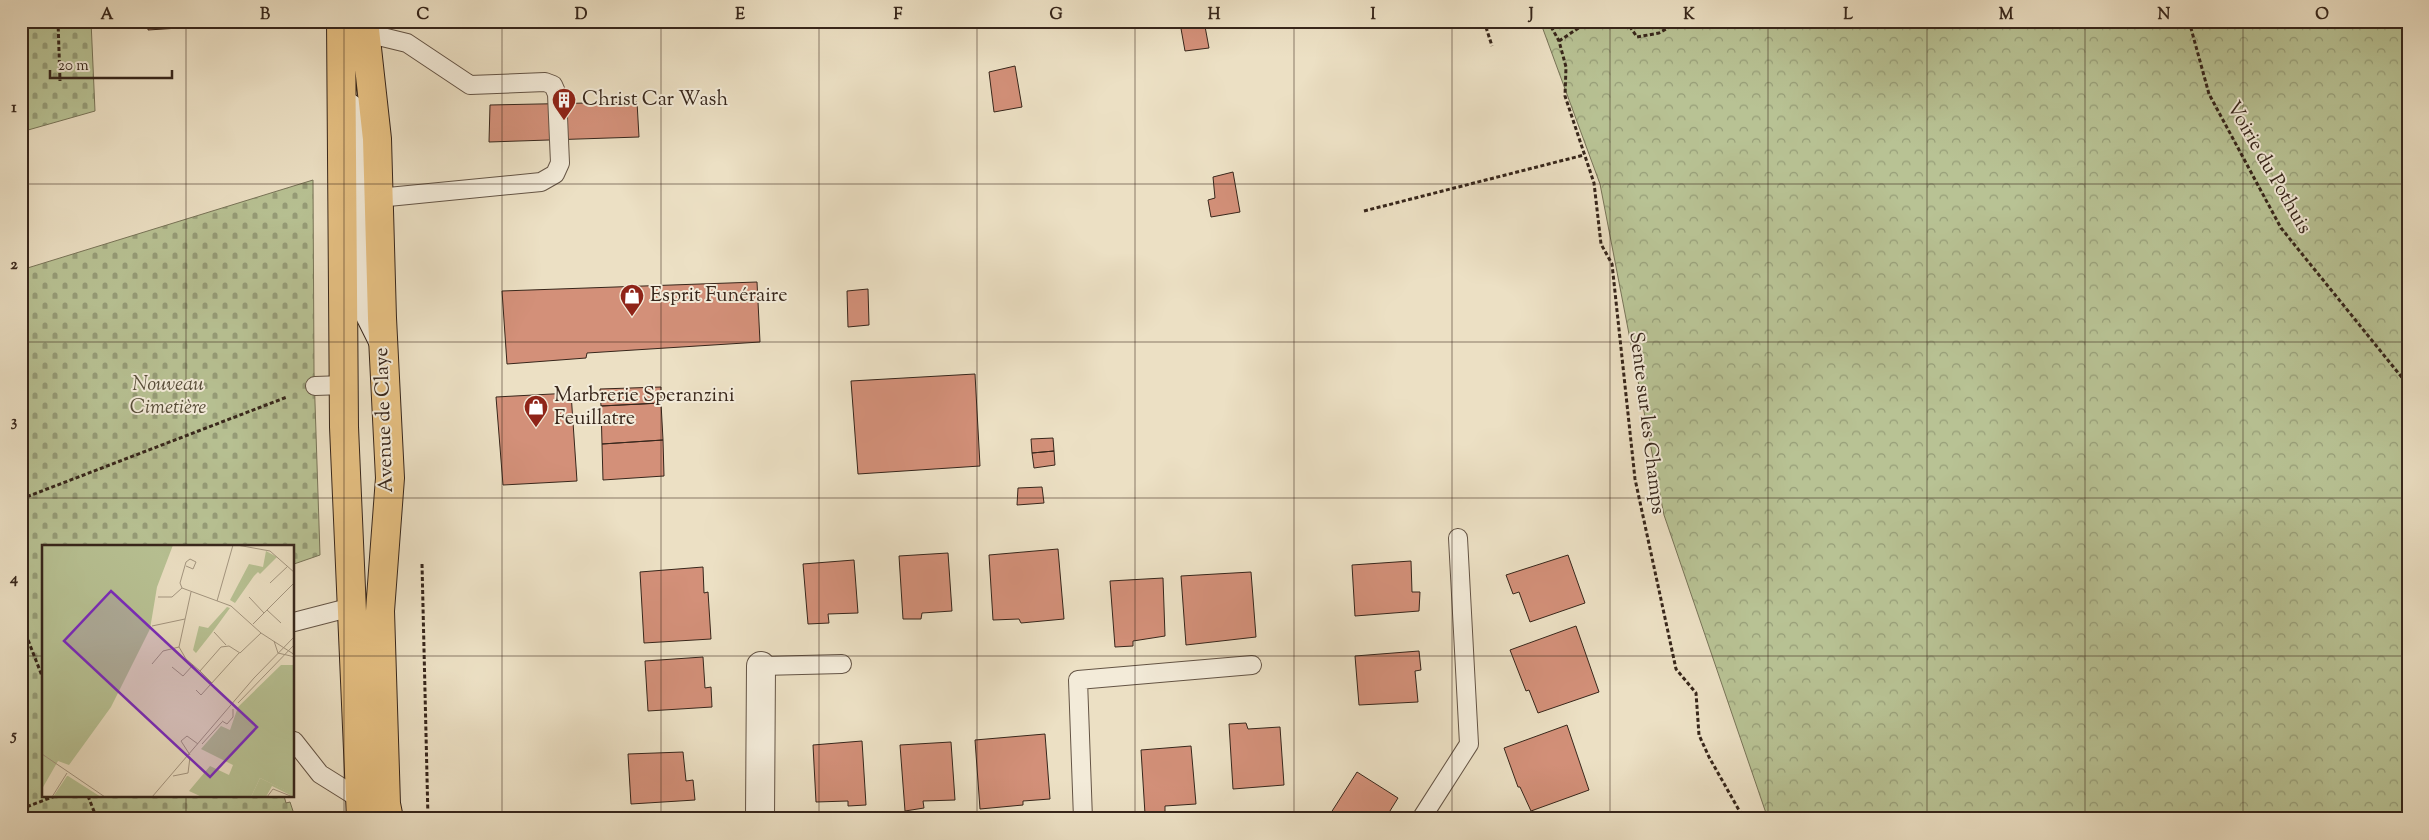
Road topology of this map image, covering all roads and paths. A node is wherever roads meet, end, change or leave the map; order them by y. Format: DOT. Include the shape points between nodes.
graph roads {
  1 [pos="58,21"];
  2 [pos="341,21"];
  3 [pos="1484,21"];
  4 [pos="1548,21"];
  5 [pos="1589,21"];
  6 [pos="1626,21"];
  7 [pos="1680,21"];
  8 [pos="2189,21"];
  9 [pos="365,27"];
  10 [pos="1559,41"];
  11 [pos="1492,46"];
  12 [pos="60,80"];
  13 [pos="342,109"];
  14 [pos="1584,155"];
  15 [pos="378,198"];
  16 [pos="1364,211"];
  17 [pos="383,341"];
  18 [pos="344,385"];
  19 [pos="2408,385"];
  20 [pos="315,386"];
  21 [pos="21,499"];
  22 [pos="1458,538"];
  23 [pos="352,607"];
  24 [pos="21,622"];
  25 [pos="295,622"];
  26 [pos="842,664"];
  27 [pos="1252,665"];
  28 [pos="760,666"];
  29 [pos="42,676"];
  30 [pos="295,742"];
  31 [pos="50,798"];
  32 [pos="89,798"];
  33 [pos="21,809"];
  34 [pos="360,809"];
  35 [pos="97,819"];
  36 [pos="389,819"];
  37 [pos="760,819"];
  38 [pos="1083,819"];
  39 [pos="1421,819"];
  40 [pos="1744,819"];
  1 -- 12 [label="path"];
  2 -- 13 [label="main road, Avenue de Claye"];
  3 -- 11 [label="path"];
  4 -- 10 [label="path, Sente sur les Champs"];
  5 -- 10 [label="path"];
  6 -- 7 [label="path" via="1637,37 1659,33"];
  8 -- 19 [label="path, Voirie du Pothuis" via="2209,94 2281,228"];
  9 -- 15 [label="main road, Avenue de Claye" via="377,139"];
  9 -- 15 [label="lane" via="407,43 470,85 545,82 553,85 557,94 560,163 555,174 541,182"];
  10 -- 14 [label="path, Sente sur les Champs" via="1566,67 1565,96"];
  13 -- 17 [label="street" via="349,108 361,125 366,307"];
  13 -- 18 [label="main road, Avenue de Claye"];
  14 -- 16 [label="path"];
  14 -- 40 [label="path, Sente sur les Champs" via="1594,183 1601,244 1612,264 1635,479 1676,669 1696,693 1699,734"];
  15 -- 17 [label="main road, Avenue de Claye"];
  17 -- 36 [label="main road, Avenue de Claye" via="390,478 380,611"];
  18 -- 20 [label="lane"];
  18 -- 23 [label="main road, Avenue de Claye"];
  20 -- 21 [label="path"];
  22 -- 39 [label="lane" via="1469,744"];
  23 -- 25 [label="lane"];
  23 -- 34 [label="main road, Avenue de Claye"];
  24 -- 29 [label="path"];
  26 -- 28 [label="lane"];
  27 -- 38 [label="lane" via="1078,680"];
  28 -- 37 [label="street"];
  30 -- 34 [label="lane" via="320,774"];
  31 -- 33 [label="path"];
  32 -- 35 [label="path"];
}
